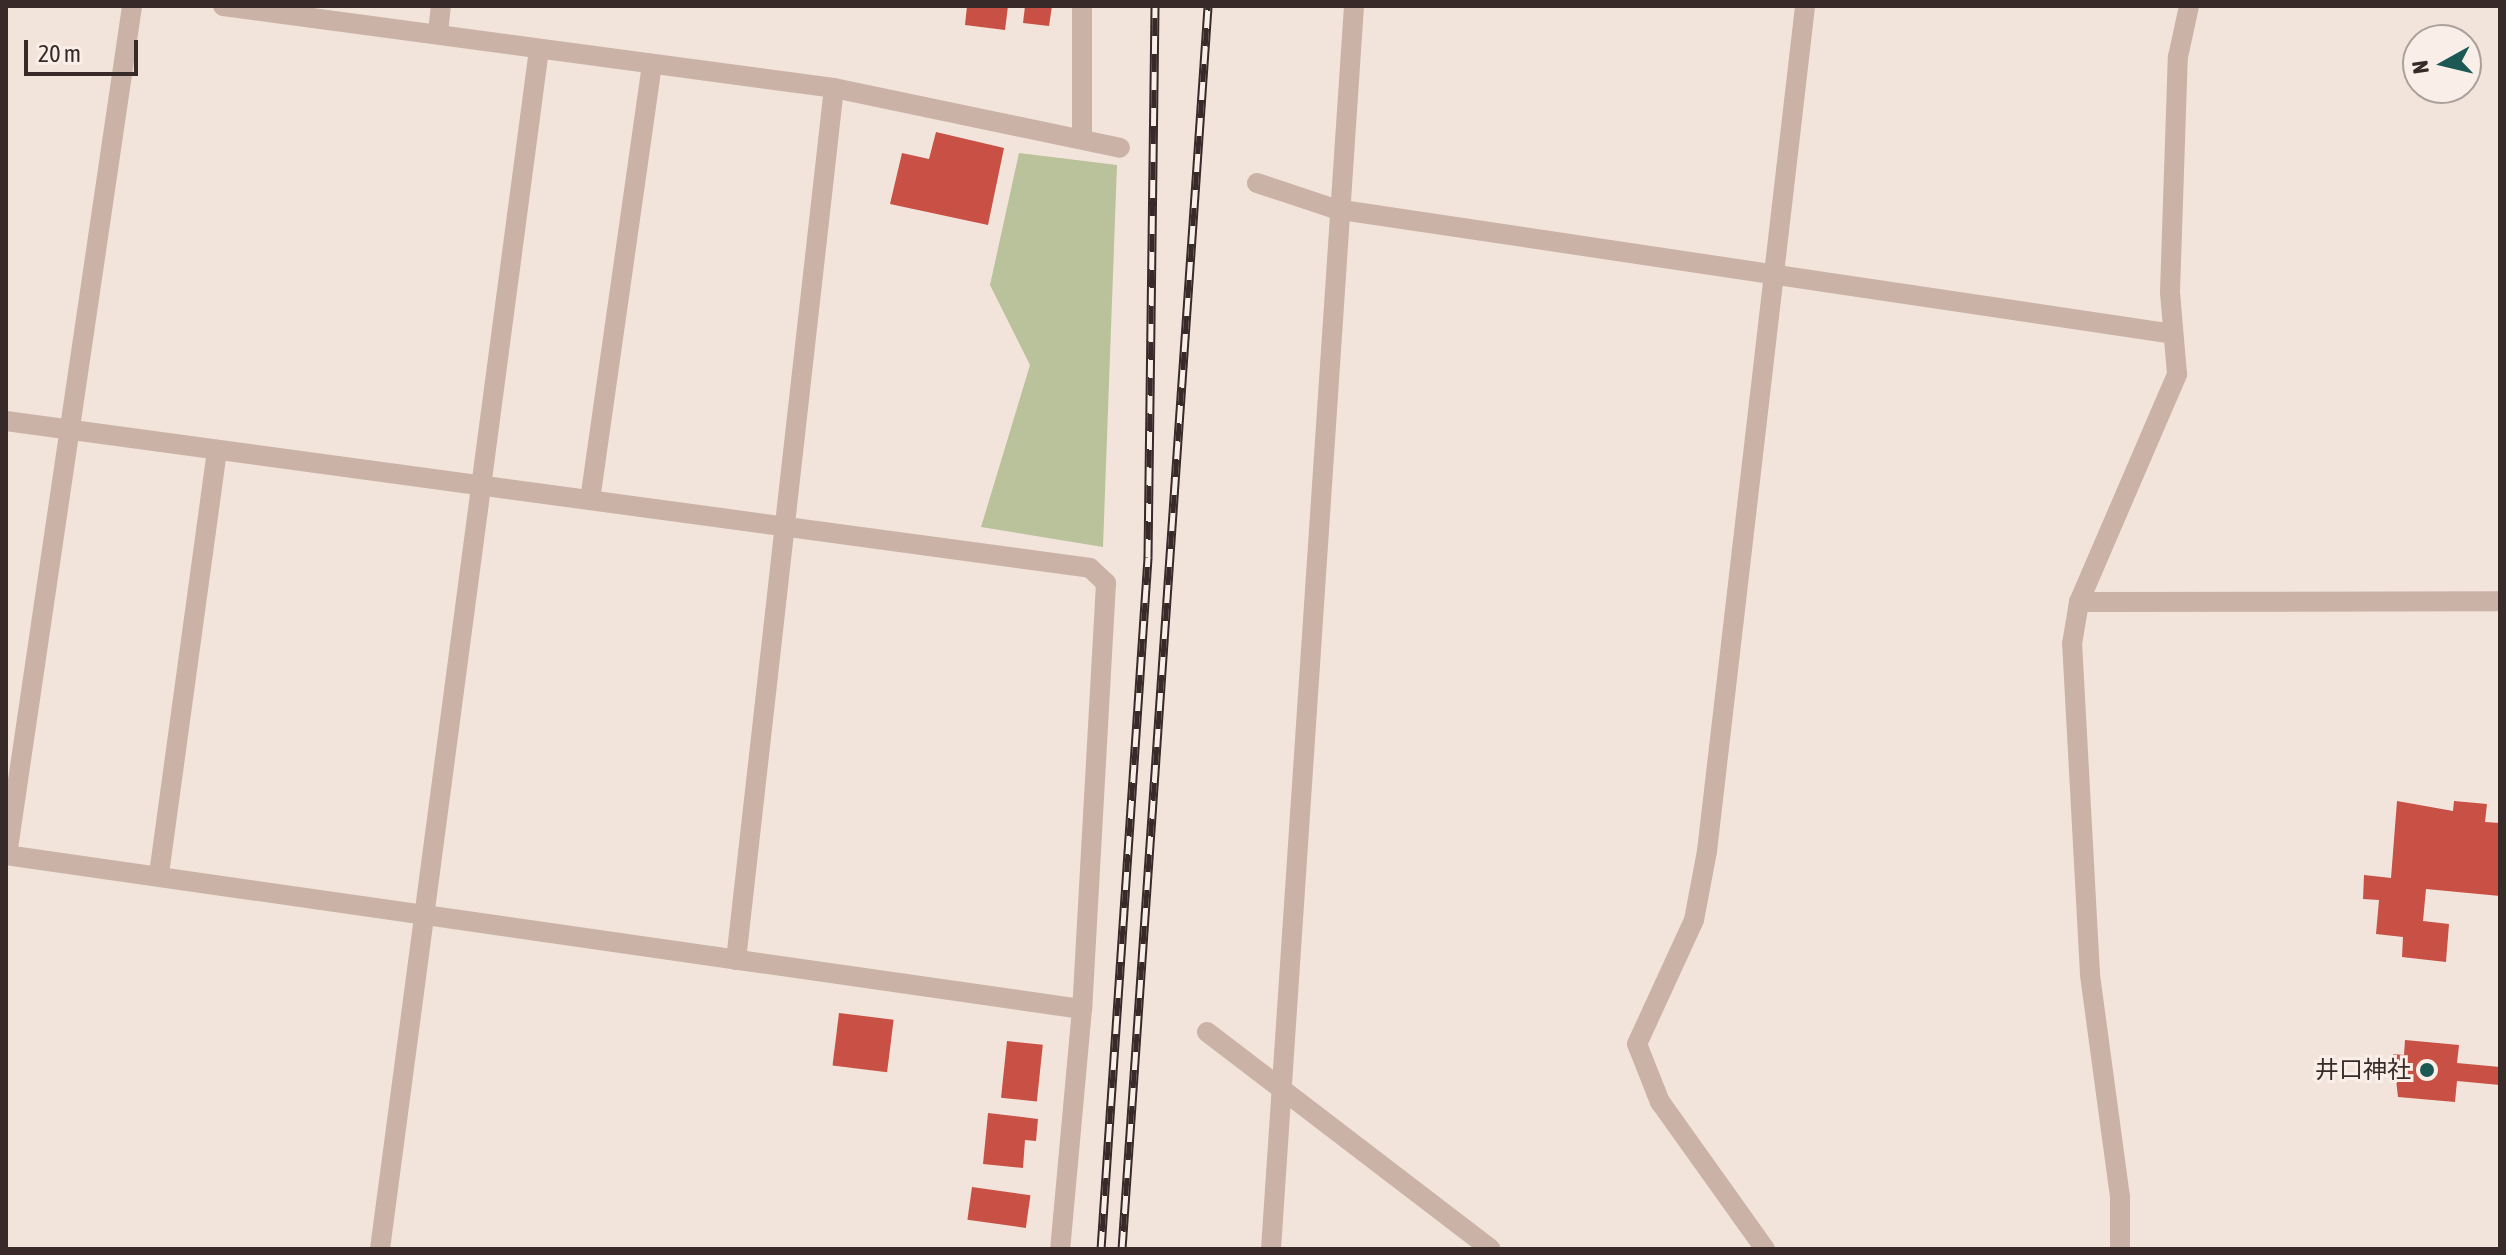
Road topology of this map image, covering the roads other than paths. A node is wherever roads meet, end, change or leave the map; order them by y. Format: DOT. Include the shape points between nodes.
graph roads {
  1 [pos="132,6"];
  2 [pos="223,6"];
  3 [pos="441,6"];
  4 [pos="1082,6"];
  5 [pos="1354,6"];
  6 [pos="1805,6"];
  7 [pos="2189,6"];
  8 [pos="319,11"];
  9 [pos="438,33"];
  10 [pos="539,50"];
  11 [pos="652,64"];
  12 [pos="834,88"];
  13 [pos="1082,136"];
  14 [pos="1120,148"];
  15 [pos="1257,183"];
  16 [pos="1335,209"];
  17 [pos="1775,270"];
  18 [pos="2173,334"];
  19 [pos="6,421"];
  20 [pos="67,429"];
  21 [pos="217,450"];
  22 [pos="480,486"];
  23 [pos="590,500"];
  24 [pos="788,527"];
  25 [pos="2500,601"];
  26 [pos="2079,602"];
  27 [pos="6,855"];
  28 [pos="159,874"];
  29 [pos="427,917"];
  30 [pos="736,960"];
  31 [pos="1082,1009"];
  32 [pos="1207,1032"];
  33 [pos="1278,1081"];
  34 [pos="380,1249"];
  35 [pos="1060,1249"];
  36 [pos="1271,1249"];
  37 [pos="1491,1249"];
  38 [pos="1765,1249"];
  39 [pos="2120,1249"];
  1 -- 20 [label="street"];
  2 -- 8 [label="street"];
  3 -- 9 [label="street"];
  4 -- 13 [label="street"];
  5 -- 16 [label="street"];
  6 -- 17 [label="street"];
  7 -- 18 [label="street" via="2178,57"];
  8 -- 9 [label="street"];
  9 -- 10 [label="street"];
  10 -- 11 [label="street"];
  10 -- 22 [label="street"];
  11 -- 12 [label="street"];
  11 -- 23 [label="street"];
  12 -- 13 [label="street"];
  12 -- 24 [label="street"];
  13 -- 14 [label="street"];
  15 -- 16 [label="street"];
  16 -- 17 [label="street"];
  16 -- 33 [label="street"];
  17 -- 18 [label="street"];
  17 -- 38 [label="street" via="1707,851 1694,920 1637,1044 1660,1102"];
  18 -- 26 [label="street" via="2177,374"];
  19 -- 20 [label="street"];
  20 -- 21 [label="street"];
  20 -- 27 [label="street"];
  21 -- 22 [label="street"];
  21 -- 28 [label="street"];
  22 -- 23 [label="street"];
  22 -- 29 [label="street"];
  23 -- 24 [label="street"];
  24 -- 30 [label="street"];
  24 -- 31 [label="street" via="1090,568 1106,583"];
  25 -- 26 [label="street"];
  26 -- 39 [label="street" via="2071,712 2088,839 2090,974 2120,1197"];
  27 -- 28 [label="street"];
  28 -- 29 [label="street"];
  29 -- 30 [label="street"];
  29 -- 34 [label="street"];
  30 -- 31 [label="street"];
  31 -- 35 [label="street"];
  32 -- 33 [label="street"];
  33 -- 36 [label="street"];
  33 -- 37 [label="street"];
}
